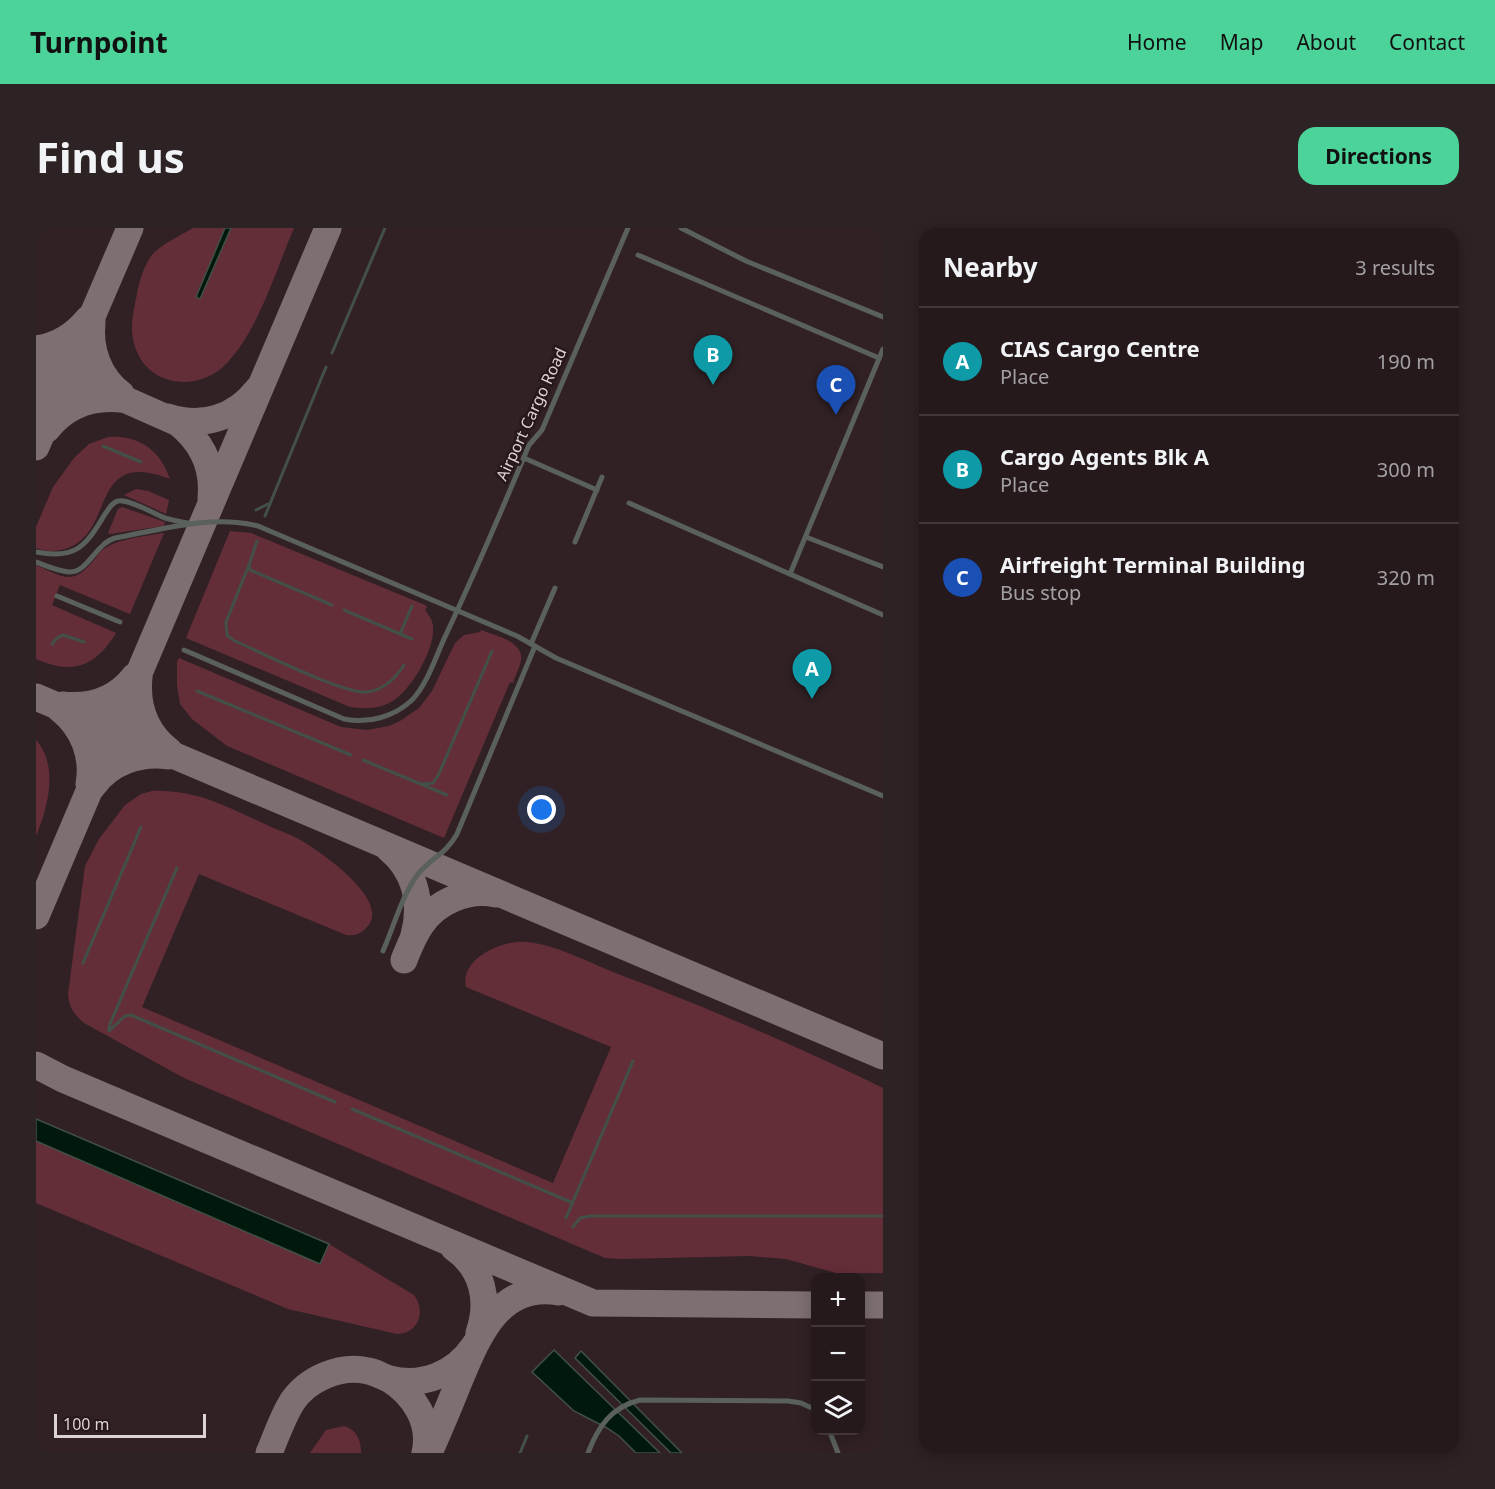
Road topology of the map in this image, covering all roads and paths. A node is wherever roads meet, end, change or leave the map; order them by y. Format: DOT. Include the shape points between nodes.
graph roads {
  1 [pos="628,228"];
  2 [pos="681,228"];
  3 [pos="638,255"];
  4 [pos="883,317"];
  5 [pos="883,349"];
  6 [pos="879,358"];
  7 [pos="524,458"];
  8 [pos="602,477"];
  9 [pos="597,490"];
  10 [pos="628,503"];
  11 [pos="190,524"];
  12 [pos="806,537"];
  13 [pos="575,542"];
  14 [pos="36,552"];
  15 [pos="36,562"];
  16 [pos="883,567"];
  17 [pos="790,574"];
  18 [pos="555,588"];
  19 [pos="57,596"];
  20 [pos="457,611"];
  21 [pos="883,615"];
  22 [pos="120,622"];
  23 [pos="533,645"];
  24 [pos="184,650"];
  25 [pos="883,796"];
  26 [pos="383,951"];
  27 [pos="811,1408"];
  28 [pos="831,1435"];
  29 [pos="588,1453"];
  30 [pos="838,1453"];
  1 -- 7 [label="lane, Airport Cargo Road" via="542,430"];
  2 -- 4 [label="lane" via="746,261"];
  3 -- 6 [label="lane"];
  5 -- 6 [label="lane"];
  6 -- 12 [label="lane"];
  7 -- 9 [label="lane"];
  7 -- 20 [label="lane, Airport Cargo Road"];
  8 -- 9 [label="lane"];
  9 -- 13 [label="lane"];
  10 -- 17 [label="lane"];
  11 -- 14 [label="lane" via="118,501 79,549 59,555"];
  11 -- 15 [label="lane" via="109,540 75,572"];
  11 -- 20 [label="lane" via="229,522 258,526"];
  12 -- 16 [label="lane"];
  12 -- 17 [label="lane"];
  17 -- 21 [label="lane"];
  18 -- 23 [label="lane"];
  19 -- 22 [label="lane"];
  20 -- 23 [label="lane"];
  20 -- 24 [label="lane, Airport Cargo Road" via="412,699 393,713 373,720 353,721 336,716"];
  23 -- 25 [label="lane"];
  23 -- 26 [label="lane" via="457,834 446,850 418,875"];
  27 -- 29 [label="lane" via="782,1400 630,1403 615,1411 600,1428"];
  28 -- 30 [label="lane"];
}
